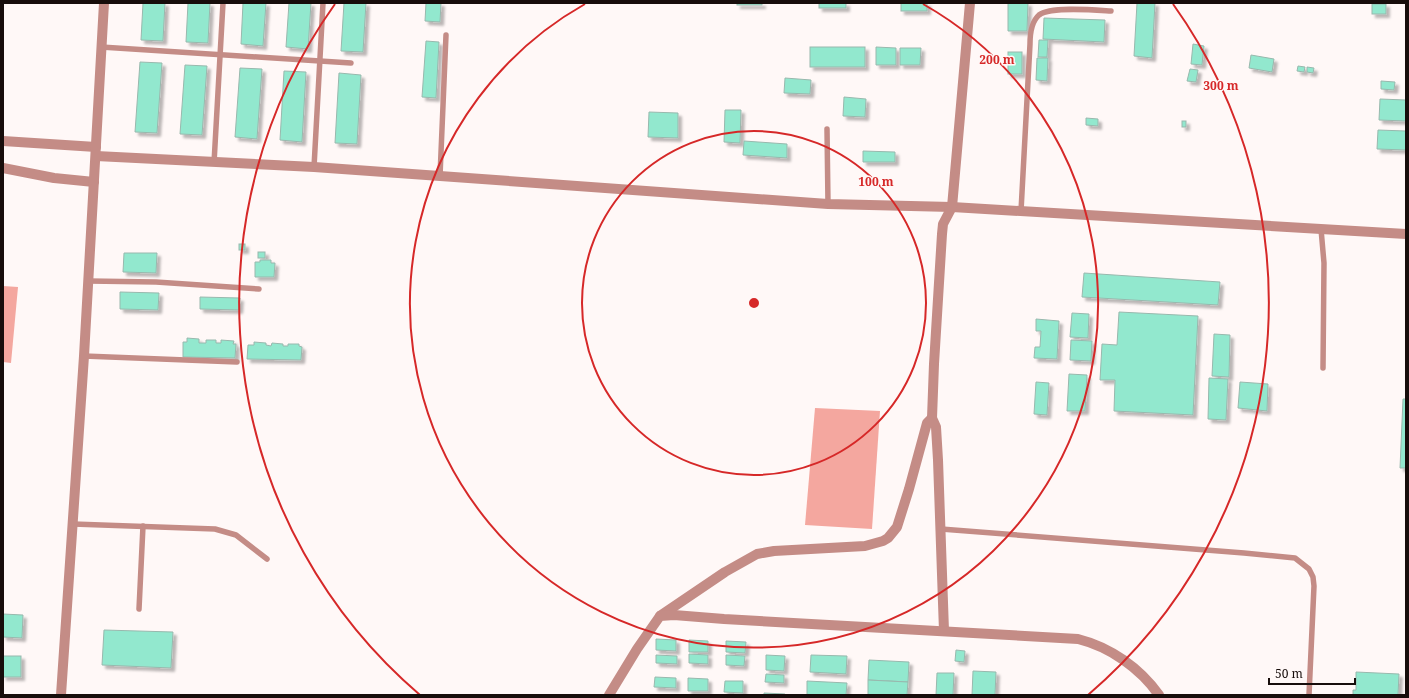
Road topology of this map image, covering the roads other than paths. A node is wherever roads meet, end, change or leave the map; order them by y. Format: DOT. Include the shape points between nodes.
graph roads {
  1 [pos="104,3"];
  2 [pos="222,3"];
  3 [pos="324,3"];
  4 [pos="970,3"];
  5 [pos="1111,11"];
  6 [pos="446,35"];
  7 [pos="101,47"];
  8 [pos="219,54"];
  9 [pos="320,61"];
  10 [pos="351,63"];
  11 [pos="827,129"];
  12 [pos="3,141"];
  13 [pos="96,152"];
  14 [pos="214,163"];
  15 [pos="314,167"];
  16 [pos="3,168"];
  17 [pos="440,176"];
  18 [pos="94,182"];
  19 [pos="828,204"];
  20 [pos="952,207"];
  21 [pos="1021,211"];
  22 [pos="1321,229"];
  23 [pos="1406,234"];
  24 [pos="88,281"];
  25 [pos="260,289"];
  26 [pos="84,356"];
  27 [pos="237,362"];
  28 [pos="1323,368"];
  29 [pos="932,418"];
  30 [pos="73,524"];
  31 [pos="143,526"];
  32 [pos="941,529"];
  33 [pos="268,559"];
  34 [pos="139,609"];
  35 [pos="660,616"];
  36 [pos="944,631"];
  37 [pos="61,695"];
  38 [pos="609,695"];
  39 [pos="1159,695"];
  40 [pos="1309,695"];
  1 -- 7 [label="street"];
  2 -- 8 [label="lane"];
  3 -- 9 [label="lane"];
  4 -- 20 [label="street"];
  5 -- 21 [label="lane" via="1052,9 1040,15 1034,22 1030,44"];
  6 -- 17 [label="lane"];
  7 -- 8 [label="lane"];
  7 -- 13 [label="street"];
  8 -- 9 [label="lane"];
  8 -- 14 [label="lane"];
  9 -- 10 [label="lane"];
  9 -- 15 [label="lane"];
  11 -- 19 [label="lane"];
  12 -- 13 [label="street"];
  13 -- 14 [label="street"];
  13 -- 18 [label="street"];
  14 -- 15 [label="street"];
  15 -- 17 [label="street"];
  16 -- 18 [label="street" via="54,178"];
  17 -- 19 [label="street"];
  18 -- 24 [label="street"];
  19 -- 20 [label="street"];
  20 -- 21 [label="street"];
  20 -- 29 [label="street" via="943,224 942,234"];
  21 -- 22 [label="street"];
  22 -- 23 [label="street"];
  22 -- 28 [label="lane" via="1324,263"];
  24 -- 25 [label="lane" via="156,282"];
  24 -- 26 [label="street"];
  26 -- 27 [label="lane"];
  26 -- 30 [label="street"];
  29 -- 32 [label="street" via="936,427"];
  29 -- 35 [label="street" via="927,424 897,528 888,538 865,546 757,554 725,572"];
  30 -- 31 [label="lane"];
  30 -- 37 [label="street"];
  31 -- 33 [label="lane" via="215,529 236,535"];
  31 -- 34 [label="lane"];
  32 -- 36 [label="street"];
  32 -- 40 [label="lane" via="1295,558 1309,569 1314,586"];
  35 -- 36 [label="street"];
  35 -- 38 [label="street"];
  36 -- 39 [label="street" via="1078,639 1095,643 1132,666"];
}
